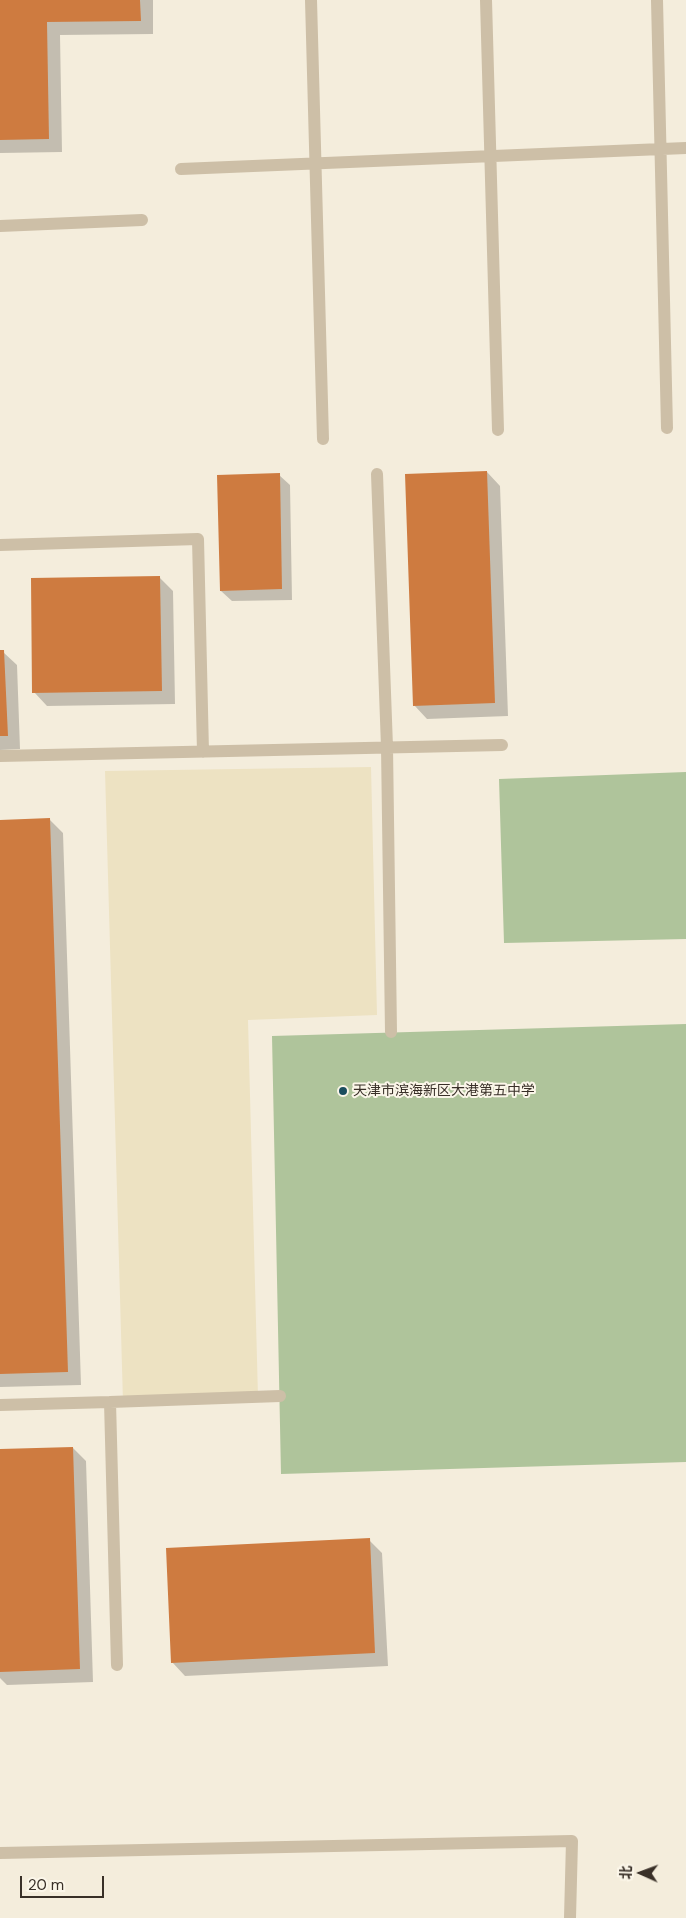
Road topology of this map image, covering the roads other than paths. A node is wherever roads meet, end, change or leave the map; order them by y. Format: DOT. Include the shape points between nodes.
graph roads {
  1 [pos="311,0"];
  2 [pos="486,0"];
  3 [pos="657,0"];
  4 [pos="686,148"];
  5 [pos="661,149"];
  6 [pos="491,156"];
  7 [pos="317,164"];
  8 [pos="181,169"];
  9 [pos="142,220"];
  10 [pos="0,226"];
  11 [pos="667,428"];
  12 [pos="498,430"];
  13 [pos="323,439"];
  14 [pos="377,474"];
  15 [pos="0,546"];
  16 [pos="502,745"];
  17 [pos="387,747"];
  18 [pos="203,752"];
  19 [pos="0,756"];
  20 [pos="391,1032"];
  21 [pos="280,1396"];
  22 [pos="110,1402"];
  23 [pos="0,1405"];
  24 [pos="117,1665"];
  25 [pos="0,1854"];
  26 [pos="570,1918"];
  1 -- 7 [label="street"];
  2 -- 6 [label="street"];
  3 -- 5 [label="street"];
  4 -- 5 [label="street"];
  5 -- 6 [label="street"];
  5 -- 11 [label="street"];
  6 -- 7 [label="street"];
  6 -- 12 [label="street"];
  7 -- 8 [label="street"];
  7 -- 13 [label="street"];
  9 -- 10 [label="street"];
  14 -- 17 [label="street"];
  15 -- 18 [label="street" via="198,539"];
  16 -- 17 [label="street"];
  17 -- 18 [label="street"];
  17 -- 20 [label="street"];
  18 -- 19 [label="street"];
  21 -- 22 [label="street"];
  22 -- 23 [label="street"];
  22 -- 24 [label="street"];
  25 -- 26 [label="street" via="572,1841"];
}
